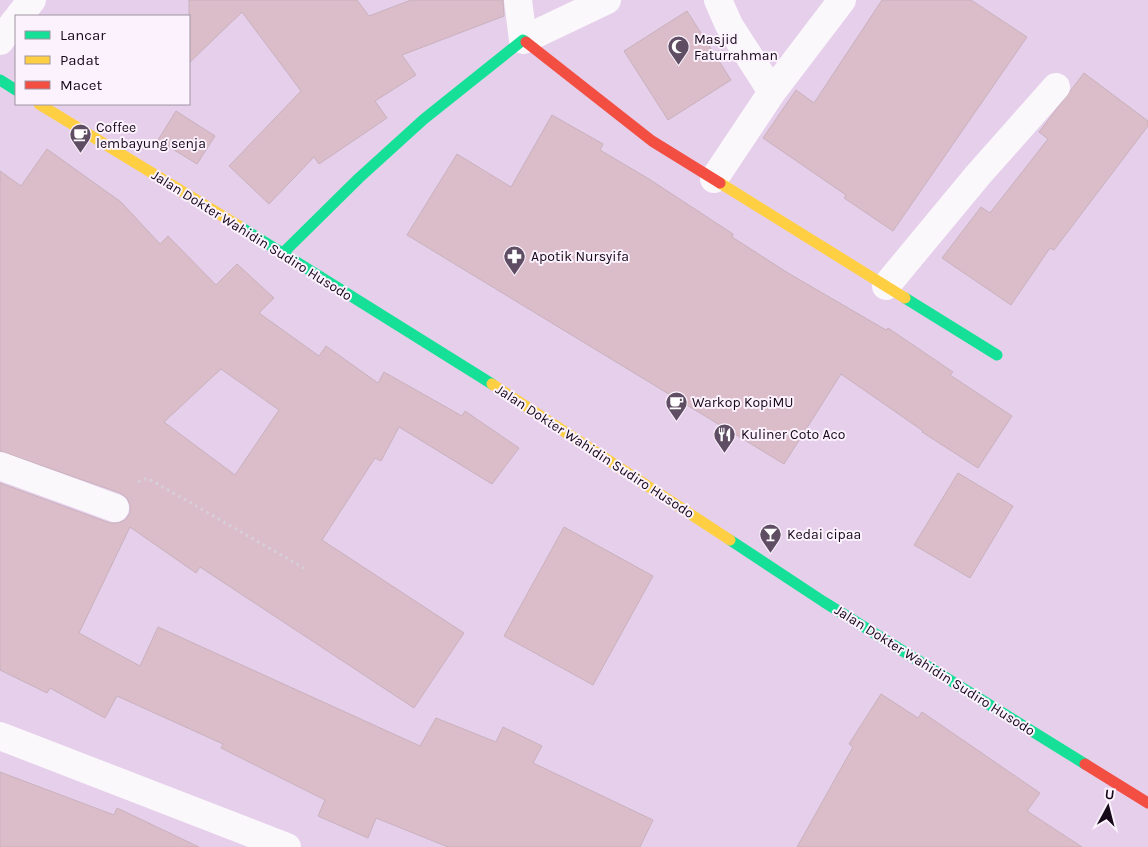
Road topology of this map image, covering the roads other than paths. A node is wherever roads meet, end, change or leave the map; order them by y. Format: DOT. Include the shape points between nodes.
graph roads {
  1 [pos="32,0"];
  2 [pos="518,0"];
  3 [pos="607,0"];
  4 [pos="718,0"];
  5 [pos="842,0"];
  6 [pos="20,15"];
  7 [pos="15,21"];
  8 [pos="523,40"];
  9 [pos="0,41"];
  10 [pos="0,80"];
  11 [pos="1056,87"];
  12 [pos="15,89"];
  13 [pos="772,92"];
  14 [pos="41,105"];
  15 [pos="714,179"];
  16 [pos="283,253"];
  17 [pos="886,286"];
  18 [pos="997,356"];
  19 [pos="0,466"];
  20 [pos="115,508"];
  21 [pos="0,736"];
  22 [pos="1148,803"];
  23 [pos="287,847"];
  1 -- 6 [label="street"];
  2 -- 8 [label="street"];
  3 -- 8 [label="street"];
  4 -- 13 [label="street" via="729,25"];
  5 -- 13 [label="street"];
  7 -- 9 [label="street"];
  8 -- 15 [label="street" via="652,141"];
  8 -- 16 [label="street" via="424,119"];
  10 -- 12 [label="street"];
  11 -- 17 [label="street" via="978,174"];
  13 -- 15 [label="street"];
  14 -- 16 [label="street, Jalan Dokter Wahidin Sudiro Husodo"];
  15 -- 17 [label="street"];
  16 -- 22 [label="street, Jalan Dokter Wahidin Sudiro Husodo" via="520,402 824,602"];
  17 -- 18 [label="street"];
  19 -- 20 [label="street"];
  21 -- 23 [label="street"];
}
